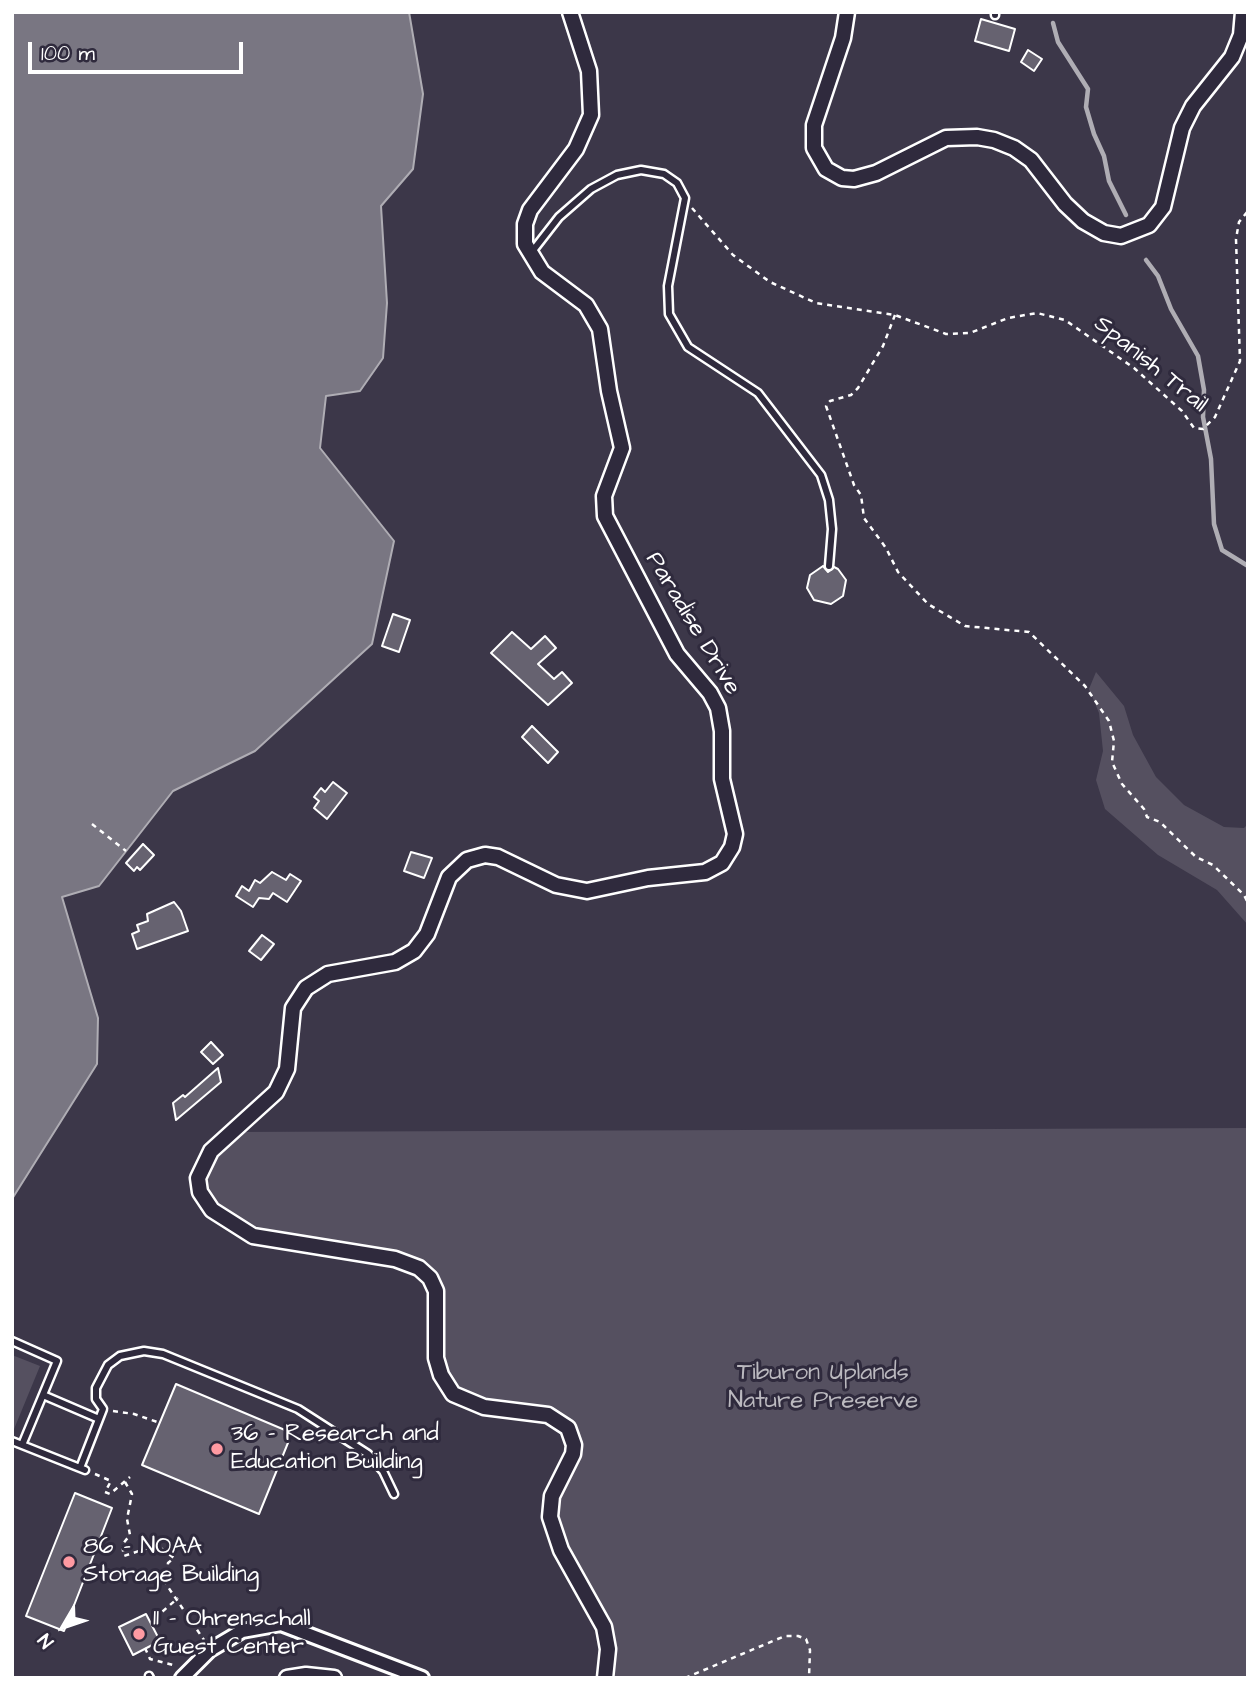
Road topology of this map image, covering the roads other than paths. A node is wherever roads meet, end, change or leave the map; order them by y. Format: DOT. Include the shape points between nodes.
graph roads {
  1 [pos="570,12"];
  2 [pos="848,12"];
  3 [pos="1244,12"];
  4 [pos="530,255"];
  5 [pos="829,566"];
  6 [pos="12,1341"];
  7 [pos="43,1395"];
  8 [pos="99,1419"];
  9 [pos="12,1441"];
  10 [pos="22,1445"];
  11 [pos="394,1494"];
  12 [pos="184,1675"];
  13 [pos="287,1678"];
  14 [pos="334,1678"];
  15 [pos="422,1678"];
  16 [pos="604,1678"];
  1 -- 4 [label="street" via="589,71 592,107 576,149 526,217 524,238"];
  2 -- 3 [label="street" via="814,125 816,155 826,169 855,179 946,138 994,140 1031,160 1083,221 1121,236 1143,229 1159,214 1182,128 1232,57"];
  4 -- 5 [label="lane" via="559,217 617,174 641,170 664,174 677,183 685,198 668,286 669,314 688,346 758,393 821,475 832,529"];
  4 -- 16 [label="street, Paradise Drive" via="542,272 586,305 600,329 607,382 622,439 619,462 604,496 605,516 677,654 718,708 722,779 735,834 733,847 722,863 705,872 587,891 556,885 491,856 462,863 449,877 427,934 414,951 395,962 328,974 301,994 291,1016 288,1061 281,1084 263,1107 211,1151 198,1185 212,1210 253,1236 395,1259 419,1268 436,1291 436,1358 453,1394 484,1407 548,1415 568,1428 573,1454 552,1496 550,1517 561,1550 604,1627 608,1649"];
  6 -- 7 [label="lane" via="57,1361"];
  7 -- 8 [label="lane"];
  7 -- 10 [label="lane"];
  8 -- 10 [label="lane" via="83,1469"];
  8 -- 11 [label="lane" via="103,1409 96,1388 108,1365 120,1356 144,1351 163,1354 298,1409 368,1454"];
  9 -- 10 [label="lane"];
  12 -- 15 [label="street" via="210,1650 243,1631 281,1625"];
  13 -- 14 [label="street"];
}
